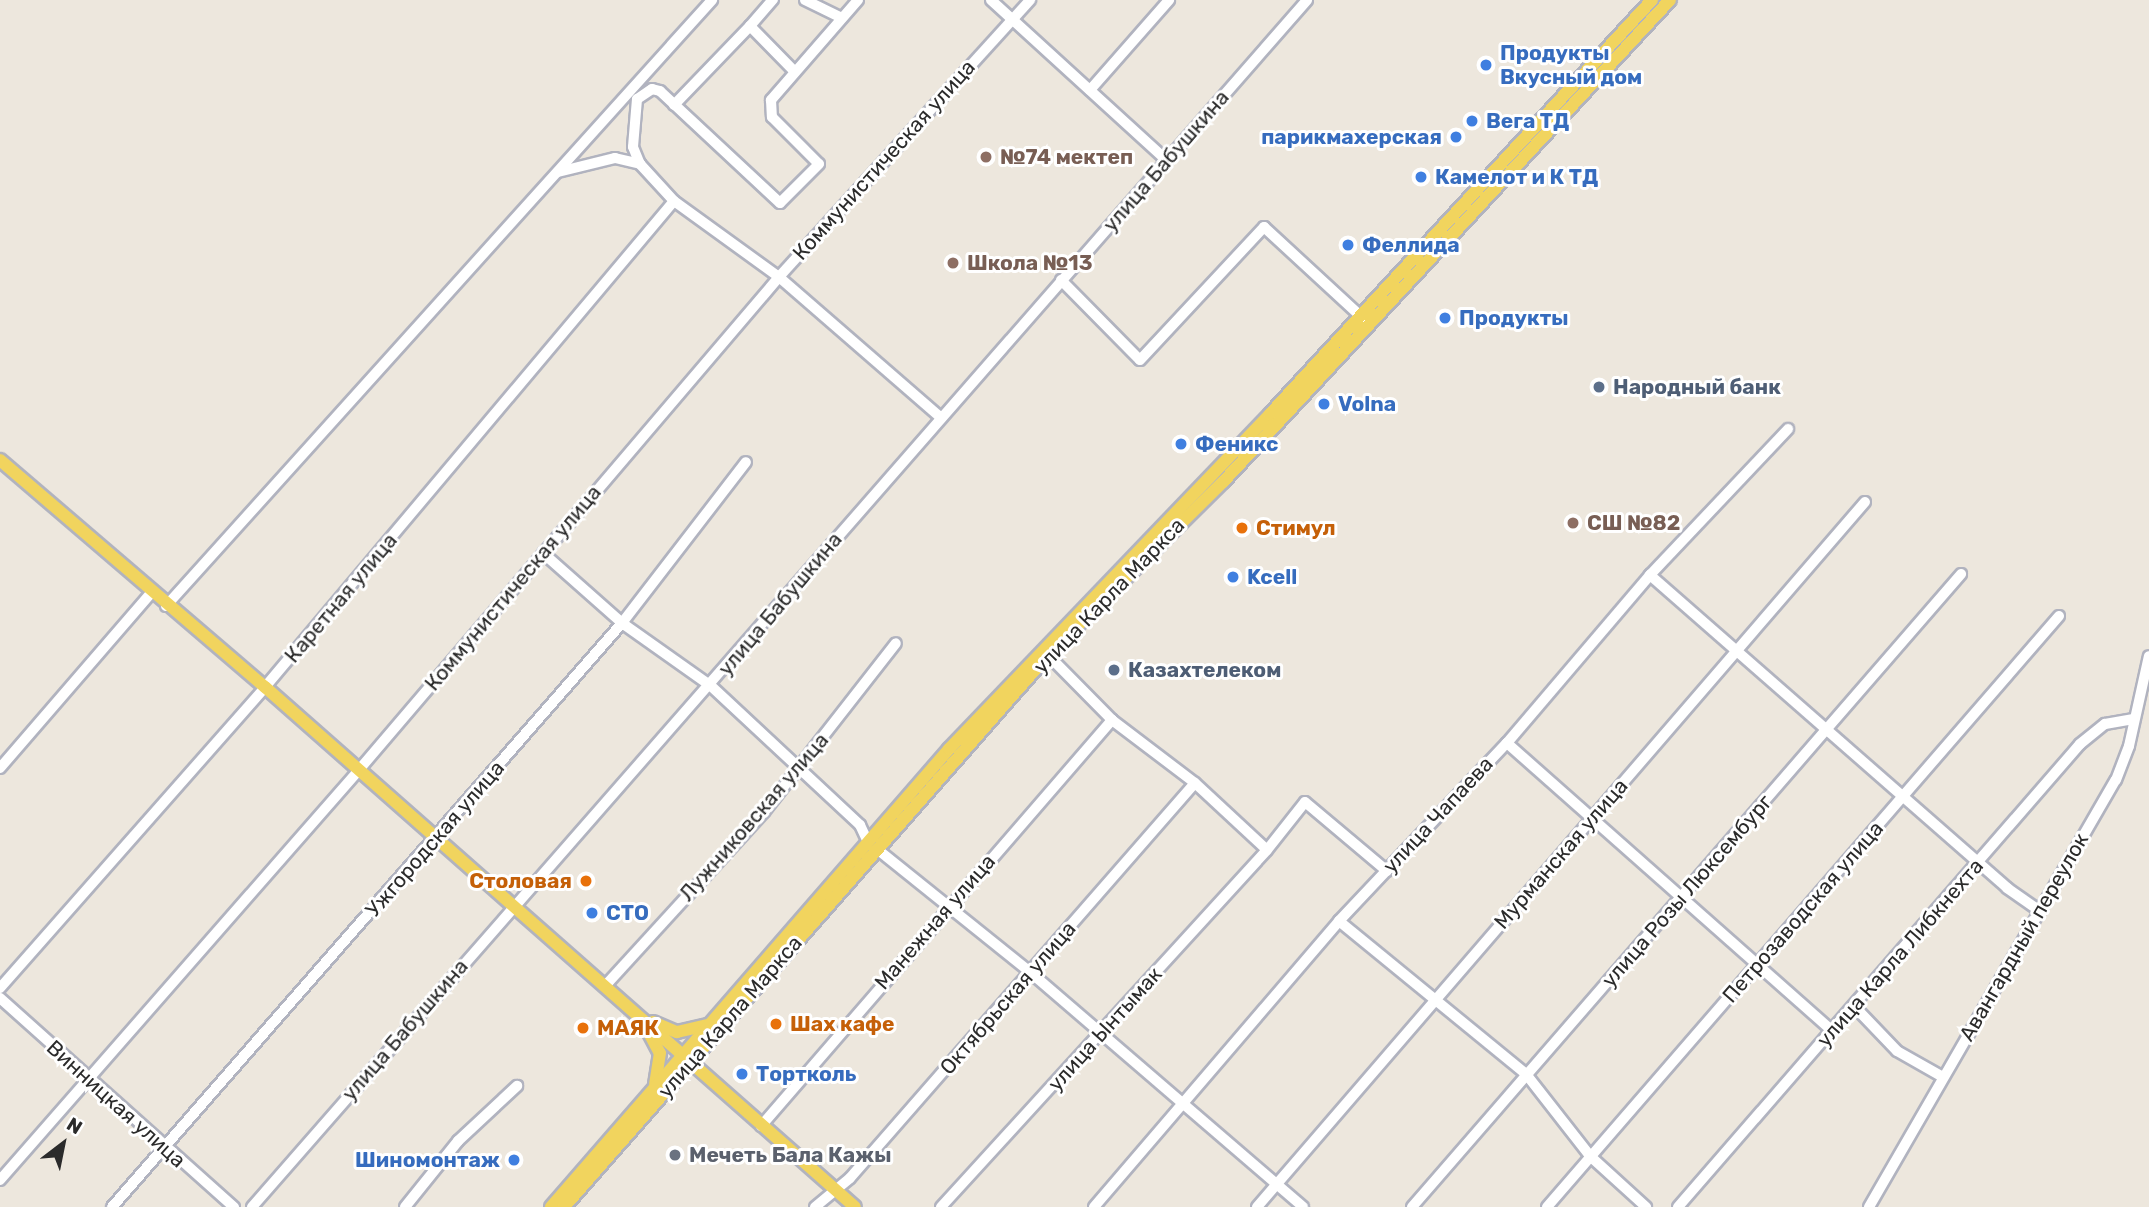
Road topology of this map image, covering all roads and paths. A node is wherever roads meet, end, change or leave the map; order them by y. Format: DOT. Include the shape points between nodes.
graph roads {
  1 [pos="712,0"];
  2 [pos="773,0"];
  3 [pos="806,0"];
  4 [pos="858,0"];
  5 [pos="991,0"];
  6 [pos="1030,0"];
  7 [pos="1169,0"];
  8 [pos="1307,0"];
  9 [pos="1652,0"];
  10 [pos="1670,0"];
  11 [pos="842,18"];
  12 [pos="1012,19"];
  13 [pos="750,26"];
  14 [pos="794,71"];
  15 [pos="639,90"];
  16 [pos="1090,90"];
  17 [pos="674,105"];
  18 [pos="1166,160"];
  19 [pos="640,164"];
  20 [pos="558,172"];
  21 [pos="674,201"];
  22 [pos="779,277"];
  23 [pos="1061,280"];
  24 [pos="1360,315"];
  25 [pos="1370,325"];
  26 [pos="941,418"];
  27 [pos="1788,429"];
  28 [pos="0,460"];
  29 [pos="746,462"];
  30 [pos="1865,502"];
  31 [pos="543,553"];
  32 [pos="1961,574"];
  33 [pos="1650,575"];
  34 [pos="152,593"];
  35 [pos="166,606"];
  36 [pos="2059,617"];
  37 [pos="622,623"];
  38 [pos="896,643"];
  39 [pos="1739,652"];
  40 [pos="1048,655"];
  41 [pos="2149,656"];
  42 [pos="711,686"];
  43 [pos="265,687"];
  44 [pos="2134,719"];
  45 [pos="1112,720"];
  46 [pos="1829,729"];
  47 [pos="1507,743"];
  48 [pos="0,768"];
  49 [pos="800,769"];
  50 [pos="358,771"];
  51 [pos="1195,783"];
  52 [pos="1904,795"];
  53 [pos="1592,818"];
  54 [pos="435,841"];
  55 [pos="872,845"];
  56 [pos="1267,849"];
  57 [pos="1979,861"];
  58 [pos="1387,870"];
  59 [pos="1682,898"];
  60 [pos="513,906"];
  61 [pos="947,906"];
  62 [pos="2038,910"];
  63 [pos="1339,921"];
  64 [pos="1757,965"];
  65 [pos="1030,972"];
  66 [pos="605,986"];
  67 [pos="0,988"];
  68 [pos="0,998"];
  69 [pos="1433,999"];
  70 [pos="1854,1006"];
  71 [pos="633,1013"];
  72 [pos="709,1025"];
  73 [pos="1832,1031"];
  74 [pos="1101,1034"];
  75 [pos="687,1058"];
  76 [pos="1526,1074"];
  77 [pos="1943,1077"];
  78 [pos="87,1079"];
  79 [pos="517,1086"];
  80 [pos="654,1088"];
  81 [pos="1181,1103"];
  82 [pos="761,1126"];
  83 [pos="164,1147"];
  84 [pos="1590,1156"];
  85 [pos="0,1180"];
  86 [pos="1278,1184"];
  87 [pos="836,1190"];
  88 [pos="112,1207"];
  89 [pos="234,1207"];
  90 [pos="251,1207"];
  91 [pos="405,1207"];
  92 [pos="551,1207"];
  93 [pos="565,1207"];
  94 [pos="815,1207"];
  95 [pos="855,1207"];
  96 [pos="942,1207"];
  97 [pos="1094,1207"];
  98 [pos="1257,1207"];
  99 [pos="1303,1207"];
  100 [pos="1412,1207"];
  101 [pos="1547,1207"];
  102 [pos="1646,1207"];
  103 [pos="1678,1207"];
  104 [pos="1869,1207"];
  1 -- 15 [label="street"];
  2 -- 13 [label="street"];
  3 -- 11 [label="street"];
  4 -- 11 [label="street"];
  5 -- 12 [label="street"];
  6 -- 12 [label="street, Коммунистическая улица"];
  7 -- 16 [label="street"];
  8 -- 18 [label="street, улица Бабушкина"];
  9 -- 24 [label="main road, улица Карла Маркса"];
  10 -- 25 [label="main road, улица Карла Маркса"];
  11 -- 14 [label="street"];
  12 -- 16 [label="street"];
  12 -- 22 [label="street, Коммунистическая улица"];
  13 -- 14 [label="street"];
  13 -- 17 [label="street"];
  14 -- 17 [label="street" via="771,100 772,117 819,164 780,203"];
  15 -- 17 [label="street" via="660,91"];
  15 -- 19 [label="street" via="633,147"];
  15 -- 20 [label="street"];
  16 -- 18 [label="street"];
  18 -- 23 [label="street, улица Бабушкина"];
  19 -- 20 [label="street" via="615,158"];
  19 -- 21 [label="street"];
  20 -- 35 [label="street"];
  21 -- 22 [label="street"];
  21 -- 43 [label="street, Каретная улица"];
  22 -- 26 [label="street"];
  22 -- 31 [label="street, Коммунистическая улица"];
  23 -- 24 [label="street" via="1140,360 1260,227"];
  23 -- 26 [label="street, улица Бабушкина"];
  24 -- 25 [label="street"];
  24 -- 55 [label="main road, улица Карла Маркса" via="1218,470 1041,650"];
  25 -- 40 [label="main road, улица Карла Маркса" via="1223,482"];
  26 -- 42 [label="street, улица Бабушкина"];
  27 -- 33 [label="street, улица Чапаева"];
  28 -- 34 [label="main road"];
  29 -- 37 [label="street, Ужгородская улица"];
  30 -- 39 [label="street, Мурманская улица"];
  31 -- 37 [label="street"];
  31 -- 50 [label="street, Коммунистическая улица"];
  32 -- 46 [label="street, улица Розы Люксембург"];
  33 -- 39 [label="street"];
  33 -- 47 [label="street, улица Чапаева"];
  34 -- 35 [label="main road"];
  34 -- 48 [label="street"];
  35 -- 43 [label="main road"];
  36 -- 52 [label="street, Петрозаводская улица"];
  37 -- 42 [label="street"];
  37 -- 54 [label="street, Ужгородская улица"];
  38 -- 49 [label="street, Лужниковская улица"];
  39 -- 46 [label="street"];
  39 -- 53 [label="street, Мурманская улица"];
  40 -- 45 [label="street"];
  40 -- 55 [label="main road, улица Карла Маркса"];
  41 -- 44 [label="street, Авангардный переулок"];
  42 -- 49 [label="street"];
  42 -- 60 [label="street, улица Бабушкина"];
  43 -- 50 [label="main road"];
  43 -- 67 [label="street, Каретная улица"];
  44 -- 57 [label="street, улица Карла Либкнехта" via="2105,724 2080,744"];
  44 -- 62 [label="street, Авангардный переулок" via="2116,780"];
  45 -- 51 [label="street"];
  45 -- 61 [label="street, Манежная улица"];
  46 -- 52 [label="street"];
  46 -- 59 [label="street, улица Розы Люксембург"];
  47 -- 53 [label="street"];
  47 -- 58 [label="street, улица Чапаева"];
  49 -- 55 [label="street" via="860,825"];
  49 -- 66 [label="street, Лужниковская улица"];
  50 -- 54 [label="main road"];
  50 -- 78 [label="street, Коммунистическая улица"];
  51 -- 56 [label="street"];
  51 -- 65 [label="street, Октябрьская улица"];
  52 -- 57 [label="street"];
  52 -- 64 [label="street, Петрозаводская улица"];
  53 -- 59 [label="street"];
  53 -- 69 [label="street, Мурманская улица"];
  54 -- 60 [label="main road"];
  54 -- 83 [label="street, Ужгородская улица"];
  55 -- 61 [label="street"];
  55 -- 72 [label="main road, улица Карла Маркса"];
  55 -- 75 [label="main road, улица Карла Маркса"];
  56 -- 58 [label="street, улица Ынтымак" via="1305,802"];
  56 -- 74 [label="street, улица Ынтымак"];
  57 -- 62 [label="street"];
  57 -- 70 [label="street, улица Карла Либкнехта"];
  58 -- 63 [label="street, улица Чапаева"];
  59 -- 64 [label="street"];
  59 -- 76 [label="street, улица Розы Люксембург"];
  60 -- 66 [label="main road"];
  60 -- 90 [label="street, улица Бабушкина"];
  61 -- 65 [label="street"];
  61 -- 82 [label="street, Манежная улица"];
  62 -- 77 [label="street, Авангардный переулок"];
  63 -- 69 [label="street"];
  63 -- 81 [label="street, улица Чапаева"];
  64 -- 73 [label="street"];
  64 -- 84 [label="street, Петрозаводская улица"];
  65 -- 74 [label="street"];
  65 -- 87 [label="street, Октябрьская улица"];
  66 -- 71 [label="main road"];
  68 -- 78 [label="street, Винницкая улица"];
  69 -- 76 [label="street"];
  69 -- 86 [label="street, Мурманская улица"];
  70 -- 73 [label="street, улица Карла Либкнехта"];
  70 -- 77 [label="street" via="1897,1051"];
  71 -- 72 [label="main road" via="677,1032"];
  71 -- 75 [label="main road"];
  71 -- 80 [label="main road" via="660,1053"];
  72 -- 75 [label="main road, улица Карла Маркса"];
  73 -- 103 [label="street, улица Карла Либкнехта"];
  74 -- 81 [label="street"];
  74 -- 96 [label="street, улица Ынтымак"];
  75 -- 80 [label="main road, улица Карла Маркса"];
  75 -- 82 [label="main road"];
  75 -- 93 [label="main road, улица Карла Маркса"];
  76 -- 84 [label="street"];
  76 -- 100 [label="street, улица Розы Люксембург"];
  77 -- 104 [label="street, Авангардный переулок"];
  78 -- 83 [label="street, Винницкая улица"];
  78 -- 85 [label="street, Коммунистическая улица"];
  79 -- 91 [label="street" via="457,1141"];
  80 -- 92 [label="main road, улица Карла Маркса"];
  81 -- 86 [label="street"];
  81 -- 97 [label="street, улица Чапаева"];
  82 -- 87 [label="main road"];
  83 -- 88 [label="street, Ужгородская улица"];
  83 -- 89 [label="street, Винницкая улица"];
  84 -- 101 [label="street, Петрозаводская улица"];
  84 -- 102 [label="street"];
  86 -- 98 [label="street, Мурманская улица"];
  86 -- 99 [label="street"];
  87 -- 94 [label="street, Октябрьская улица"];
  87 -- 95 [label="main road"];
}
